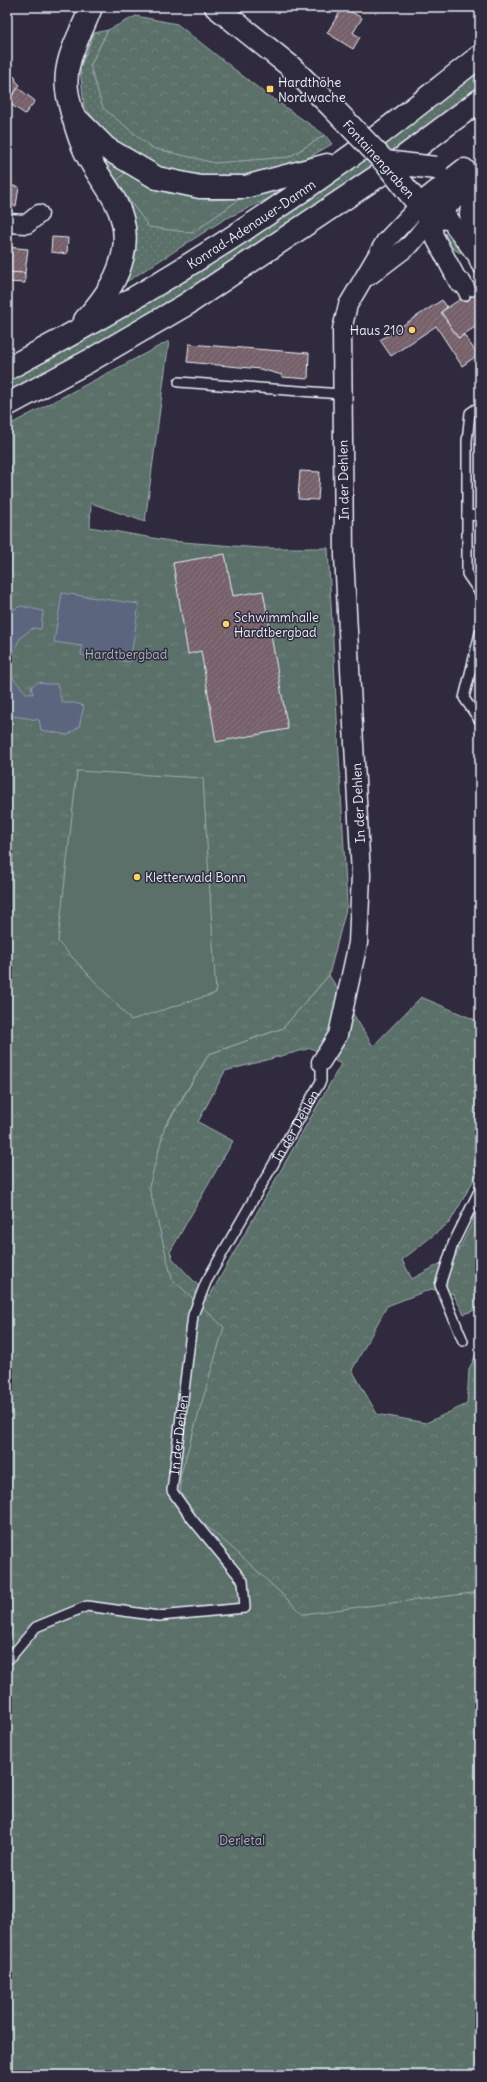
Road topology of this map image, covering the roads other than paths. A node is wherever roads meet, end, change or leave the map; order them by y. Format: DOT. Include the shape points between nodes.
graph roads {
  1 [pos="104,7"];
  2 [pos="216,7"];
  3 [pos="88,16"];
  4 [pos="480,56"];
  5 [pos="480,100"];
  6 [pos="75,117"];
  7 [pos="344,161"];
  8 [pos="385,162"];
  9 [pos="474,175"];
  10 [pos="421,206"];
  11 [pos="40,214"];
  12 [pos="7,223"];
  13 [pos="444,256"];
  14 [pos="479,258"];
  15 [pos="465,287"];
  16 [pos="70,336"];
  17 [pos="7,369"];
  18 [pos="179,382"];
  19 [pos="342,394"];
  20 [pos="7,404"];
  21 [pos="480,406"];
  22 [pos="467,515"];
  23 [pos="480,516"];
  24 [pos="480,593"];
  25 [pos="480,634"];
  26 [pos="478,656"];
  27 [pos="480,721"];
  28 [pos="322,1062"];
  29 [pos="480,1189"];
  30 [pos="463,1341"];
  31 [pos="10,1658"];
  1 -- 3 [label="main road"];
  2 -- 8 [label="main road, Fontainengraben, bridge" via="290,66"];
  3 -- 6 [label="main road" via="69,58 67,90"];
  4 -- 7 [label="main road, Konrad-Adenauer-Damm"];
  5 -- 20 [label="main road" via="382,174 187,304 89,361"];
  6 -- 7 [label="main road" via="106,148 157,178 200,187 245,187"];
  6 -- 16 [label="main road" via="84,149 117,204 125,234 124,257 114,284 95,310"];
  7 -- 16 [label="main road, Konrad-Adenauer-Damm" via="217,247"];
  8 -- 9 [label="main road, bridge"];
  8 -- 10 [label="main road, Fontainengraben, bridge"];
  9 -- 10 [label="main road" via="456,196"];
  9 -- 14 [label="street" via="469,214"];
  10 -- 13 [label="street, Fontainengraben"];
  10 -- 14 [label="street" via="450,220"];
  10 -- 19 [label="street, In der Dehlen" via="411,244 360,282 348,304 342,329"];
  11 -- 12 [label="street" via="27,224"];
  13 -- 14 [label="street" via="461,261"];
  13 -- 15 [label="street, Fontainengraben"];
  16 -- 17 [label="main road, Konrad-Adenauer-Damm"];
  18 -- 19 [label="lane"];
  19 -- 28 [label="street, In der Dehlen" via="344,556 362,875 358,943 338,1035"];
  21 -- 22 [label="lane" via="470,413 466,441"];
  22 -- 23 [label="lane"];
  22 -- 24 [label="lane" via="467,574"];
  25 -- 26 [label="lane"];
  26 -- 27 [label="lane" via="464,698"];
  28 -- 31 [label="lane, In der Dehlen" via="321,1081 206,1282 192,1315 172,1491 243,1581 245,1608 159,1616 87,1606 36,1627"];
  29 -- 30 [label="lane" via="453,1244 440,1285"];
}
